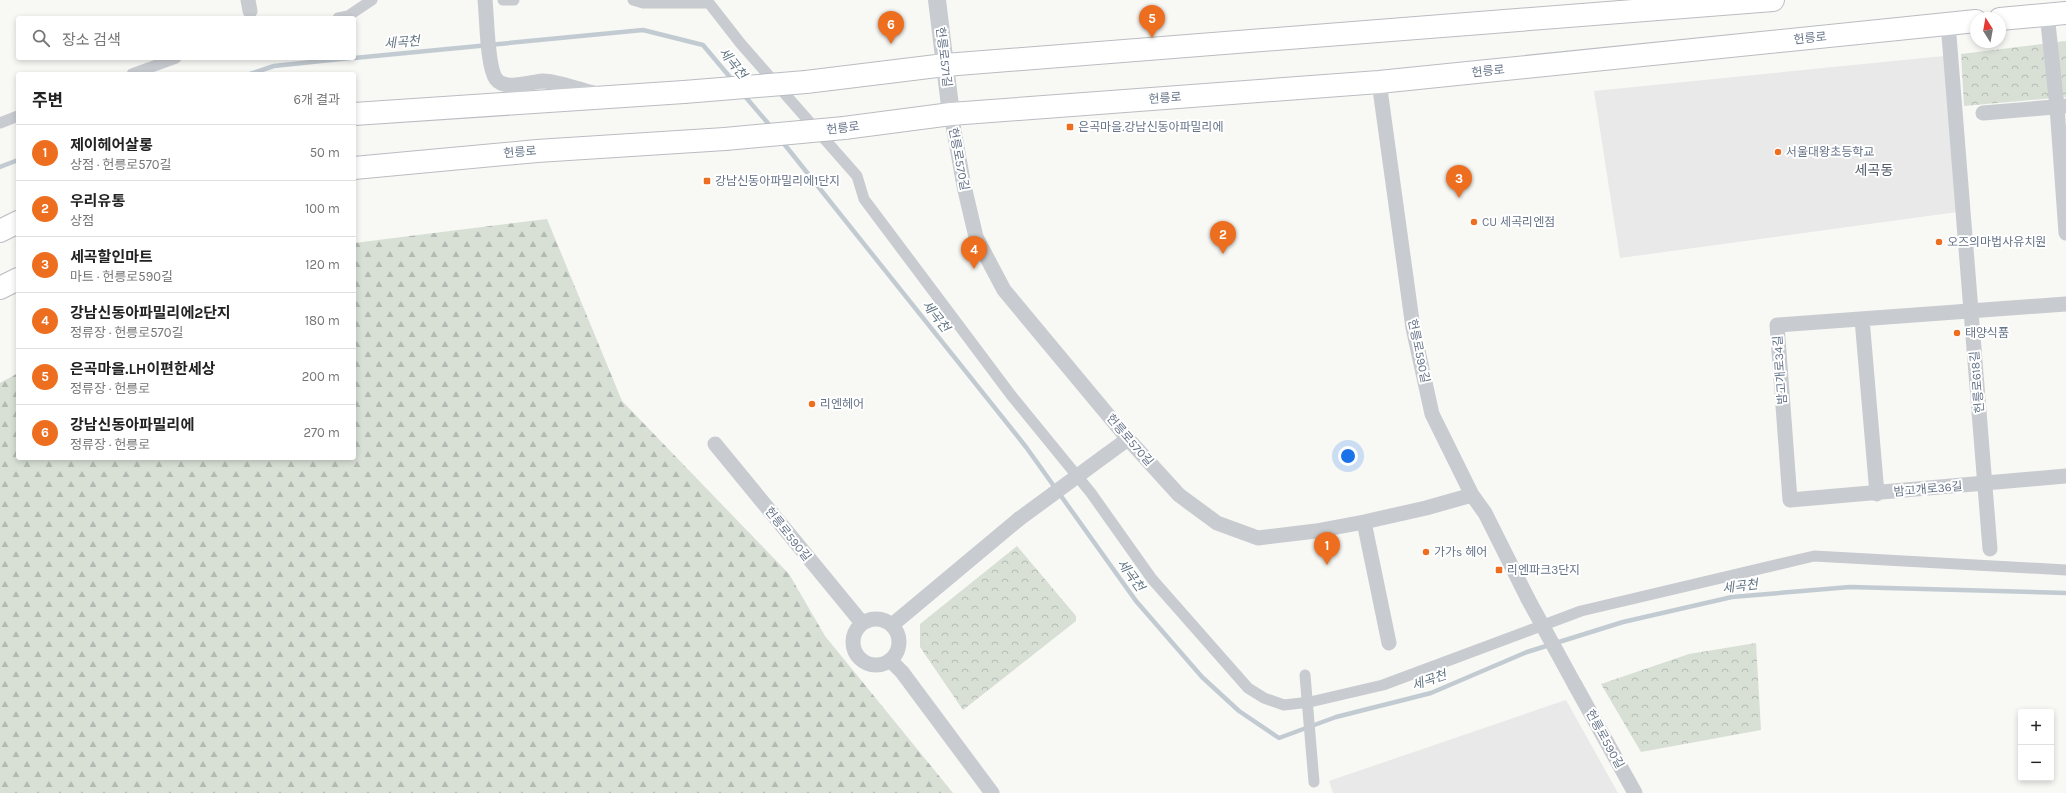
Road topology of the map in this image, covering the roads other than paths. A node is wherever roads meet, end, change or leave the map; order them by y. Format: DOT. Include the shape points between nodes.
graph roads {
  1 [pos="372,0"];
  2 [pos="485,0"];
  3 [pos="503,0"];
  4 [pos="514,0"];
  5 [pos="633,0"];
  6 [pos="937,0"];
  7 [pos="1773,0"];
  8 [pos="2056,14"];
  9 [pos="348,16"];
  10 [pos="2006,18"];
  11 [pos="1970,21"];
  12 [pos="1948,23"];
  13 [pos="170,60"];
  14 [pos="945,65"];
  15 [pos="138,72"];
  16 [pos="1379,82"];
  17 [pos="607,96"];
  18 [pos="2062,106"];
  19 [pos="1983,113"];
  20 [pos="356,114"];
  21 [pos="951,114"];
  22 [pos="16,117"];
  23 [pos="0,123"];
  24 [pos="356,168"];
  25 [pos="16,223"];
  26 [pos="0,231"];
  27 [pos="2066,233"];
  28 [pos="16,280"];
  29 [pos="0,288"];
  30 [pos="2066,304"];
  31 [pos="1972,311"];
  32 [pos="1862,319"];
  33 [pos="1128,439"];
  34 [pos="715,444"];
  35 [pos="2066,476"];
  36 [pos="1986,484"];
  37 [pos="1877,494"];
  38 [pos="1472,495"];
  39 [pos="1790,500"];
  40 [pos="1364,522"];
  41 [pos="1990,549"];
  42 [pos="2066,570"];
  43 [pos="862,623"];
  44 [pos="892,625"];
  45 [pos="1389,643"];
  46 [pos="890,660"];
  47 [pos="1305,675"];
  48 [pos="1314,782"];
  49 [pos="992,793"];
  50 [pos="1635,793"];
  1 -- 9 [label="street"];
  2 -- 17 [label="street" via="491,67 500,83 510,85 545,81"];
  3 -- 4 [label="street"];
  5 -- 42 [label="street" via="643,3 709,4 856,176 864,199 1011,395 1091,493 1152,579 1248,688 1264,698 1284,705 1310,702 1383,685 1582,611 1814,556"];
  6 -- 14 [label="street, 헌릉로571길"];
  7 -- 14 [label="main road"];
  8 -- 10 [label="main road"];
  8 -- 18 [label="street"];
  11 -- 12 [label="main road, 헌릉로"];
  12 -- 16 [label="main road, 헌릉로"];
  12 -- 31 [label="street, 헌릉로618길"];
  13 -- 15 [label="street"];
  14 -- 17 [label="main road, bridge" via="806,82"];
  14 -- 21 [label="street, 헌릉로571길"];
  16 -- 21 [label="main road, 헌릉로"];
  16 -- 38 [label="street, 헌릉로590길" via="1413,328 1432,414"];
  17 -- 20 [label="main road"];
  18 -- 19 [label="street"];
  18 -- 27 [label="street"];
  21 -- 24 [label="main road, 헌릉로, bridge" via="725,140 536,151"];
  21 -- 33 [label="street, 헌릉로570길" via="976,237 1001,284"];
  22 -- 23 [label="street"];
  25 -- 26 [label="main road"];
  28 -- 29 [label="main road"];
  30 -- 31 [label="street, 밤고개로34길"];
  31 -- 32 [label="street, 밤고개로34길"];
  31 -- 36 [label="street, 헌릉로618길"];
  32 -- 37 [label="street"];
  32 -- 39 [label="street, 밤고개로34길" via="1777,325"];
  33 -- 40 [label="street, 헌릉로570길" via="1179,495 1217,523 1251,536 1258,538 1316,531"];
  33 -- 44 [label="street, bridge" via="1019,519"];
  34 -- 43 [label="street, 헌릉로590길"];
  35 -- 36 [label="street, 밤고개로36길"];
  36 -- 37 [label="street, 밤고개로36길"];
  36 -- 41 [label="street, 헌릉로618길"];
  37 -- 39 [label="street, 밤고개로36길"];
  38 -- 40 [label="street, 헌릉로570길"];
  38 -- 50 [label="street, 헌릉로590길, bridge" via="1485,513 1528,599"];
  40 -- 45 [label="street"];
  43 -- 44 [label="street" via="877,619"];
  43 -- 46 [label="street" via="853,636 852,644 856,655 862,661 875,665"];
  44 -- 46 [label="street" via="900,641 895,655"];
  46 -- 49 [label="street" via="902,672"];
  47 -- 48 [label="street, bridge"];
}
